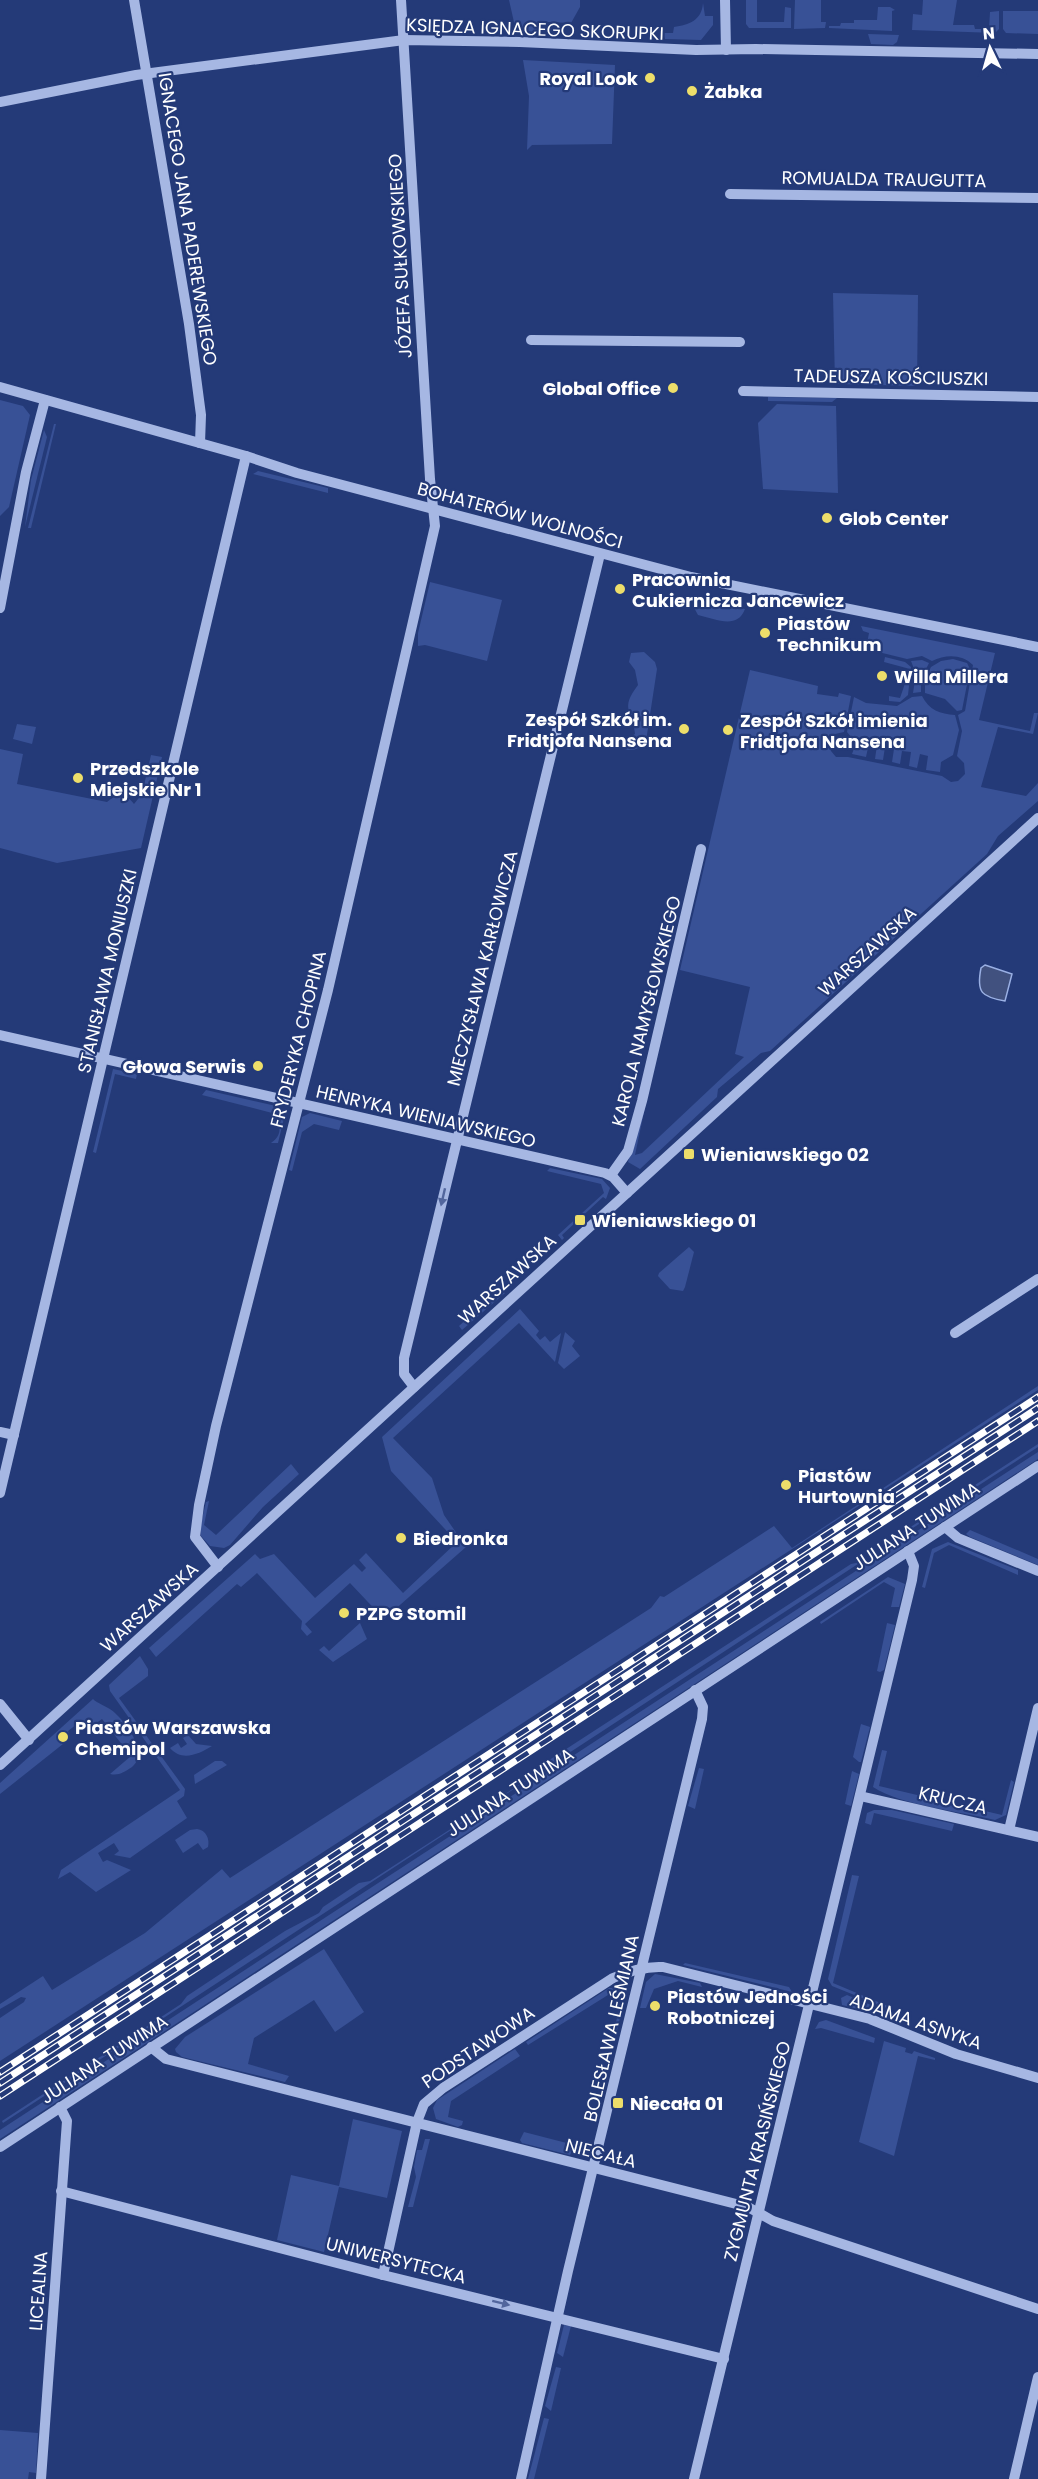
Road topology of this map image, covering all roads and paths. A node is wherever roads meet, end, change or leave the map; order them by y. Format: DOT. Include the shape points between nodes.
graph roads {
  1 [pos="134,0"];
  2 [pos="401,0"];
  3 [pos="725,0"];
  4 [pos="404,40"];
  5 [pos="726,50"];
  6 [pos="1038,54"];
  7 [pos="148,74"];
  8 [pos="0,102"];
  9 [pos="730,194"];
  10 [pos="1038,198"];
  11 [pos="531,340"];
  12 [pos="740,342"];
  13 [pos="0,387"];
  14 [pos="743,391"];
  15 [pos="1038,397"];
  16 [pos="45,400"];
  17 [pos="200,443"];
  18 [pos="246,456"];
  19 [pos="434,510"];
  20 [pos="600,554"];
  21 [pos="0,608"];
  22 [pos="1038,647"];
  23 [pos="1038,818"];
  24 [pos="701,849"];
  25 [pos="0,1035"];
  26 [pos="103,1060"];
  27 [pos="298,1104"];
  28 [pos="457,1140"];
  29 [pos="611,1175"];
  30 [pos="627,1193"];
  31 [pos="1038,1279"];
  32 [pos="955,1333"];
  33 [pos="414,1387"];
  34 [pos="0,1432"];
  35 [pos="14,1435"];
  36 [pos="1038,1466"];
  37 [pos="0,1493"];
  38 [pos="945,1527"];
  39 [pos="908,1551"];
  40 [pos="218,1567"];
  41 [pos="1038,1571"];
  42 [pos="695,1690"];
  43 [pos="0,1704"];
  44 [pos="1038,1708"];
  45 [pos="29,1740"];
  46 [pos="0,1766"];
  47 [pos="860,1796"];
  48 [pos="1009,1830"];
  49 [pos="1038,1837"];
  50 [pos="642,1968"];
  51 [pos="810,2004"];
  52 [pos="151,2047"];
  53 [pos="1038,2078"];
  54 [pos="60,2107"];
  55 [pos="417,2122"];
  56 [pos="0,2147"];
  57 [pos="593,2168"];
  58 [pos="61,2191"];
  59 [pos="759,2213"];
  60 [pos="382,2275"];
  61 [pos="1038,2308"];
  62 [pos="558,2318"];
  63 [pos="724,2359"];
  64 [pos="1038,2377"];
  65 [pos="41,2479"];
  66 [pos="521,2479"];
  67 [pos="694,2479"];
  68 [pos="1014,2479"];
  1 -- 7 [label="street, IGNACEGO JANA PADEREWSKIEGO"];
  2 -- 4 [label="street, JÓZEFA SUŁKOWSKIEGO"];
  3 -- 5 [label="street"];
  4 -- 5 [label="street, KSIĘDZA IGNACEGO SKORUPKI"];
  4 -- 7 [label="street, KSIĘDZA IGNACEGO SKORUPKI"];
  4 -- 19 [label="street, JÓZEFA SUŁKOWSKIEGO"];
  5 -- 6 [label="street, KSIĘDZA IGNACEGO SKORUPKI"];
  7 -- 8 [label="street, KSIĘDZA IGNACEGO SKORUPKI"];
  7 -- 17 [label="street, IGNACEGO JANA PADEREWSKIEGO" via="189,324 201,416"];
  9 -- 10 [label="street, ROMUALDA TRAUGUTTA"];
  11 -- 12 [label="street"];
  13 -- 16 [label="street, BOHATERÓW WOLNOŚCI"];
  14 -- 15 [label="street, TADEUSZA KOŚCIUSZKI"];
  16 -- 17 [label="street, BOHATERÓW WOLNOŚCI"];
  16 -- 21 [label="street" via="26,472"];
  17 -- 18 [label="street, BOHATERÓW WOLNOŚCI"];
  18 -- 19 [label="street, BOHATERÓW WOLNOŚCI"];
  18 -- 26 [label="street, STANISŁAWA MONIUSZKI"];
  19 -- 20 [label="street, BOHATERÓW WOLNOŚCI"];
  19 -- 27 [label="street, FRYDERYKA CHOPINA" via="435,526 380,770"];
  20 -- 22 [label="street, BOHATERÓW WOLNOŚCI" via="712,582"];
  20 -- 28 [label="street, MIECZYSŁAWA KARŁOWICZA"];
  23 -- 30 [label="street, WARSZAWSKA"];
  24 -- 29 [label="street, KAROLA NAMYSŁOWSKIEGO" via="642,1101 626,1156"];
  25 -- 26 [label="street, HENRYKA WIENIAWSKIEGO"];
  26 -- 27 [label="street, HENRYKA WIENIAWSKIEGO"];
  26 -- 35 [label="street, STANISŁAWA MONIUSZKI"];
  27 -- 28 [label="street, HENRYKA WIENIAWSKIEGO"];
  27 -- 40 [label="street, FRYDERYKA CHOPINA" via="195,1527 196,1541"];
  28 -- 29 [label="street, HENRYKA WIENIAWSKIEGO"];
  28 -- 33 [label="street, MIECZYSŁAWA KARŁOWICZA, one-way" via="403,1363 404,1374"];
  29 -- 30 [label="street"];
  30 -- 33 [label="street, WARSZAWSKA"];
  31 -- 32 [label="street"];
  33 -- 40 [label="street, WARSZAWSKA"];
  34 -- 35 [label="street"];
  35 -- 37 [label="street, STANISŁAWA MONIUSZKI"];
  36 -- 38 [label="street, JULIANA TUWIMA"];
  38 -- 39 [label="street, JULIANA TUWIMA"];
  38 -- 41 [label="street" via="958,1538"];
  39 -- 42 [label="street, JULIANA TUWIMA"];
  39 -- 47 [label="street, ZYGMUNTA KRASIŃSKIEGO" via="914,1566 912,1580"];
  40 -- 45 [label="street, WARSZAWSKA"];
  42 -- 50 [label="street, BOLESŁAWA LEŚMIANA" via="703,1709 702,1719"];
  42 -- 52 [label="street, JULIANA TUWIMA"];
  43 -- 45 [label="street"];
  44 -- 48 [label="street"];
  45 -- 46 [label="street, WARSZAWSKA"];
  47 -- 48 [label="street, KRUCZA"];
  47 -- 51 [label="street, ZYGMUNTA KRASIŃSKIEGO"];
  48 -- 49 [label="street, KRUCZA"];
  50 -- 51 [label="street, ADAMA ASNYKA" via="663,1967"];
  50 -- 55 [label="street, PODSTAWOWA" via="613,1978 443,2088 424,2104"];
  50 -- 57 [label="street, BOLESŁAWA LEŚMIANA"];
  51 -- 53 [label="street, ADAMA ASNYKA" via="870,2019 956,2054"];
  51 -- 59 [label="street, ZYGMUNTA KRASIŃSKIEGO"];
  52 -- 54 [label="street, JULIANA TUWIMA"];
  52 -- 55 [label="street, NIECAŁA" via="166,2059"];
  54 -- 56 [label="street, JULIANA TUWIMA"];
  54 -- 58 [label="street, LICEALNA" via="67,2121"];
  55 -- 57 [label="street, NIECAŁA"];
  55 -- 60 [label="street, PODSTAWOWA"];
  57 -- 59 [label="street, NIECAŁA"];
  57 -- 62 [label="street, BOLESŁAWA LEŚMIANA"];
  58 -- 60 [label="street, UNIWERSYTECKA"];
  58 -- 65 [label="street, LICEALNA"];
  59 -- 61 [label="street, NIECAŁA" via="773,2221"];
  59 -- 63 [label="street, ZYGMUNTA KRASIŃSKIEGO"];
  60 -- 62 [label="street, UNIWERSYTECKA, one-way"];
  62 -- 63 [label="street, UNIWERSYTECKA"];
  62 -- 66 [label="street, BOLESŁAWA LEŚMIANA"];
  63 -- 67 [label="street, ZYGMUNTA KRASIŃSKIEGO"];
  64 -- 68 [label="street"];
}
